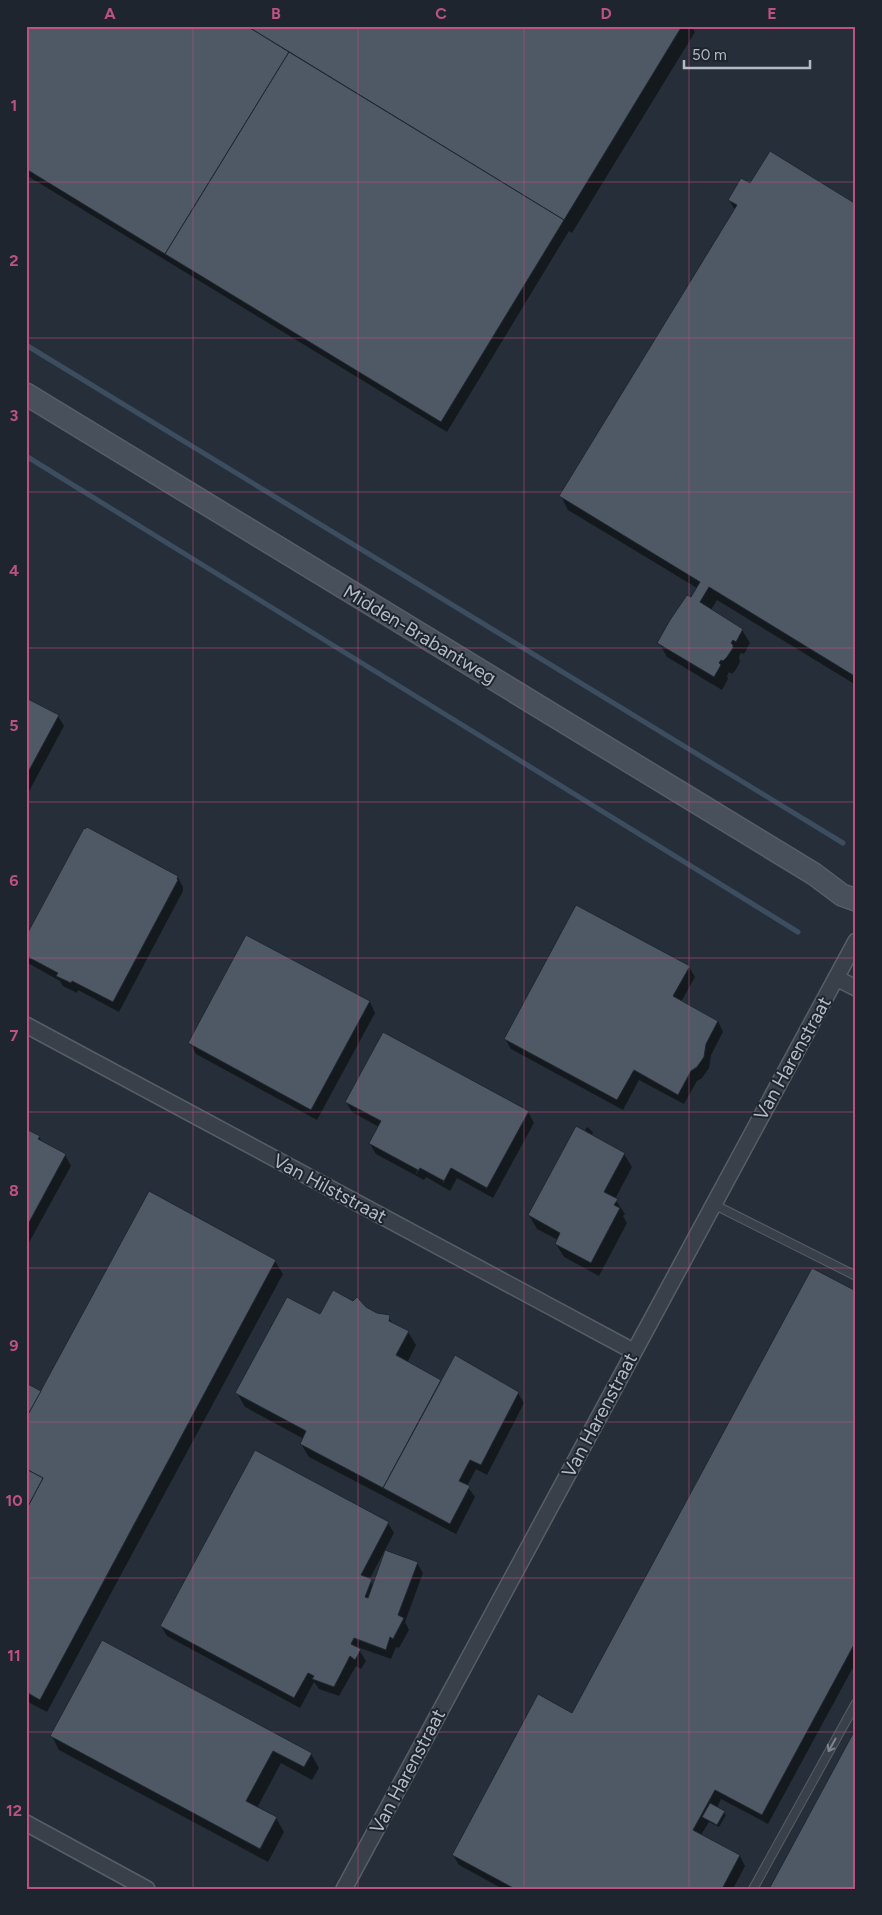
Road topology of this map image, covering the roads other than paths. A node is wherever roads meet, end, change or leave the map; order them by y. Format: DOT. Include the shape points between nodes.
graph roads {
  1 [pos="26,394"];
  2 [pos="814,874"];
  3 [pos="856,885"];
  4 [pos="856,900"];
  5 [pos="856,941"];
  6 [pos="836,978"];
  7 [pos="856,988"];
  8 [pos="26,1025"];
  9 [pos="713,1204"];
  10 [pos="856,1276"];
  11 [pos="633,1351"];
  12 [pos="856,1703"];
  13 [pos="26,1823"];
  14 [pos="148,1889"];
  15 [pos="344,1889"];
  16 [pos="753,1889"];
  1 -- 2 [label="street, Midden-Brabantweg"];
  2 -- 3 [label="street, Midden-Brabantweg"];
  2 -- 4 [label="street, Midden-Brabantweg" via="842,895"];
  5 -- 6 [label="street, Van Harenstraat"];
  6 -- 7 [label="street"];
  6 -- 9 [label="street, Van Harenstraat"];
  8 -- 11 [label="street, Van Hilststraat"];
  9 -- 10 [label="lane"];
  9 -- 11 [label="street, Van Harenstraat"];
  11 -- 15 [label="street, Van Harenstraat"];
  12 -- 16 [label="lane, one-way"];
  13 -- 14 [label="street"];
}
